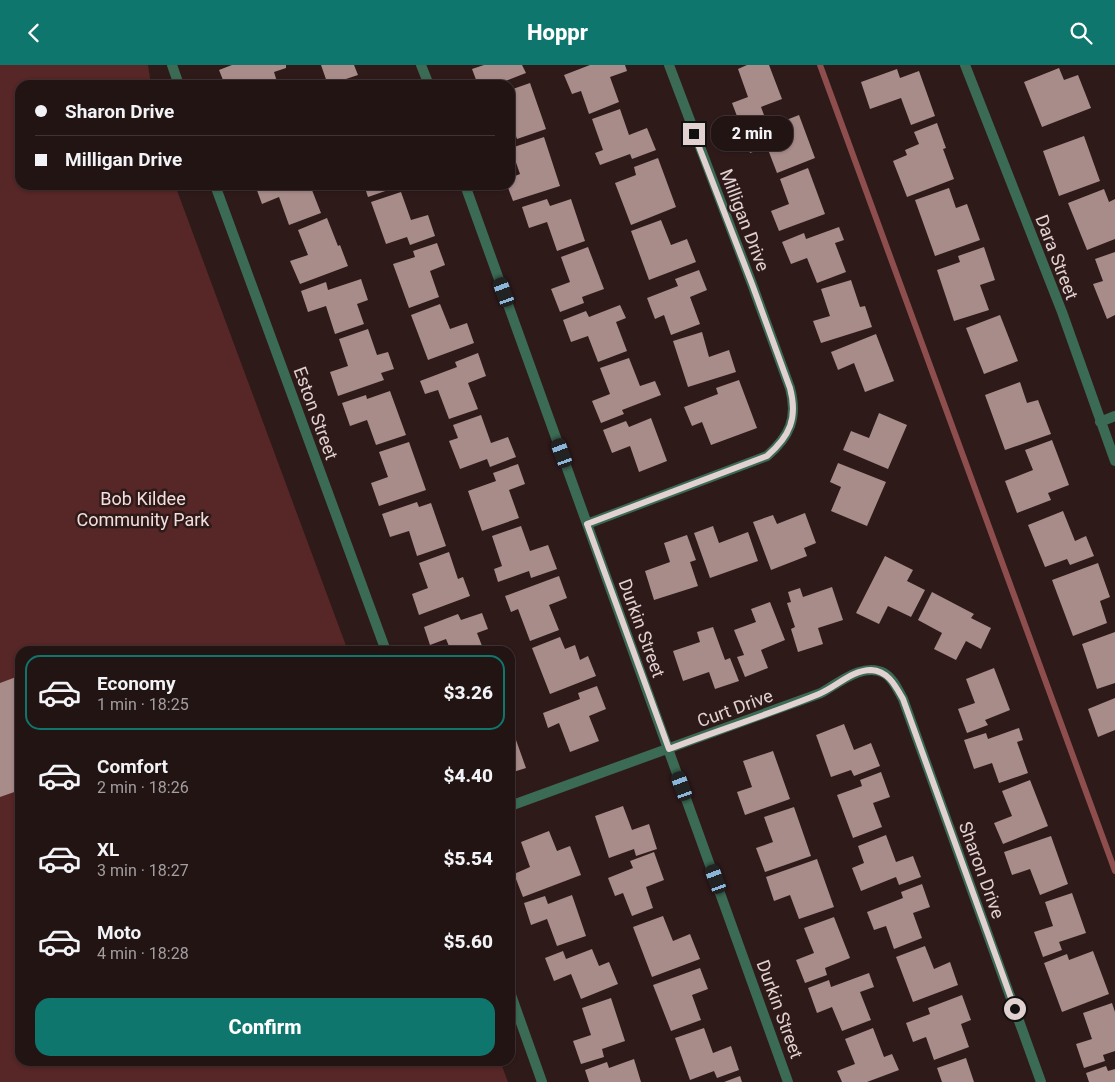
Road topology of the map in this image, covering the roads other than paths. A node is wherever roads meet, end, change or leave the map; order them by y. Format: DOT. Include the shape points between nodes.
graph roads {
  1 [pos="172,65"];
  2 [pos="421,65"];
  3 [pos="669,65"];
  4 [pos="965,65"];
  5 [pos="177,80"];
  6 [pos="426,80"];
  7 [pos="217,190"];
  8 [pos="467,190"];
  9 [pos="1115,416"];
  10 [pos="1100,421"];
  11 [pos="1115,461"];
  12 [pos="587,524"];
  13 [pos="384,646"];
  14 [pos="884,673"];
  15 [pos="669,749"];
  16 [pos="515,805"];
  17 [pos="515,1006"];
  18 [pos="542,1082"];
  19 [pos="788,1082"];
  20 [pos="1041,1082"];
  1 -- 5 [label="street"];
  2 -- 6 [label="street"];
  3 -- 12 [label="street, Milligan Drive" via="787,379 793,400 793,417 787,435 767,456"];
  4 -- 10 [label="street, Dara Street" via="1058,303"];
  7 -- 13 [label="street, Eston Street"];
  8 -- 12 [label="street, Durkin Street"];
  9 -- 10 [label="street"];
  10 -- 11 [label="street, Dara Street"];
  12 -- 15 [label="street, Durkin Street"];
  14 -- 15 [label="street, Curt Drive" via="860,671 822,693"];
  14 -- 20 [label="street, Sharon Drive" via="903,699"];
  15 -- 16 [label="street, Curt Drive"];
  15 -- 19 [label="street, Durkin Street"];
  17 -- 18 [label="street"];
}
